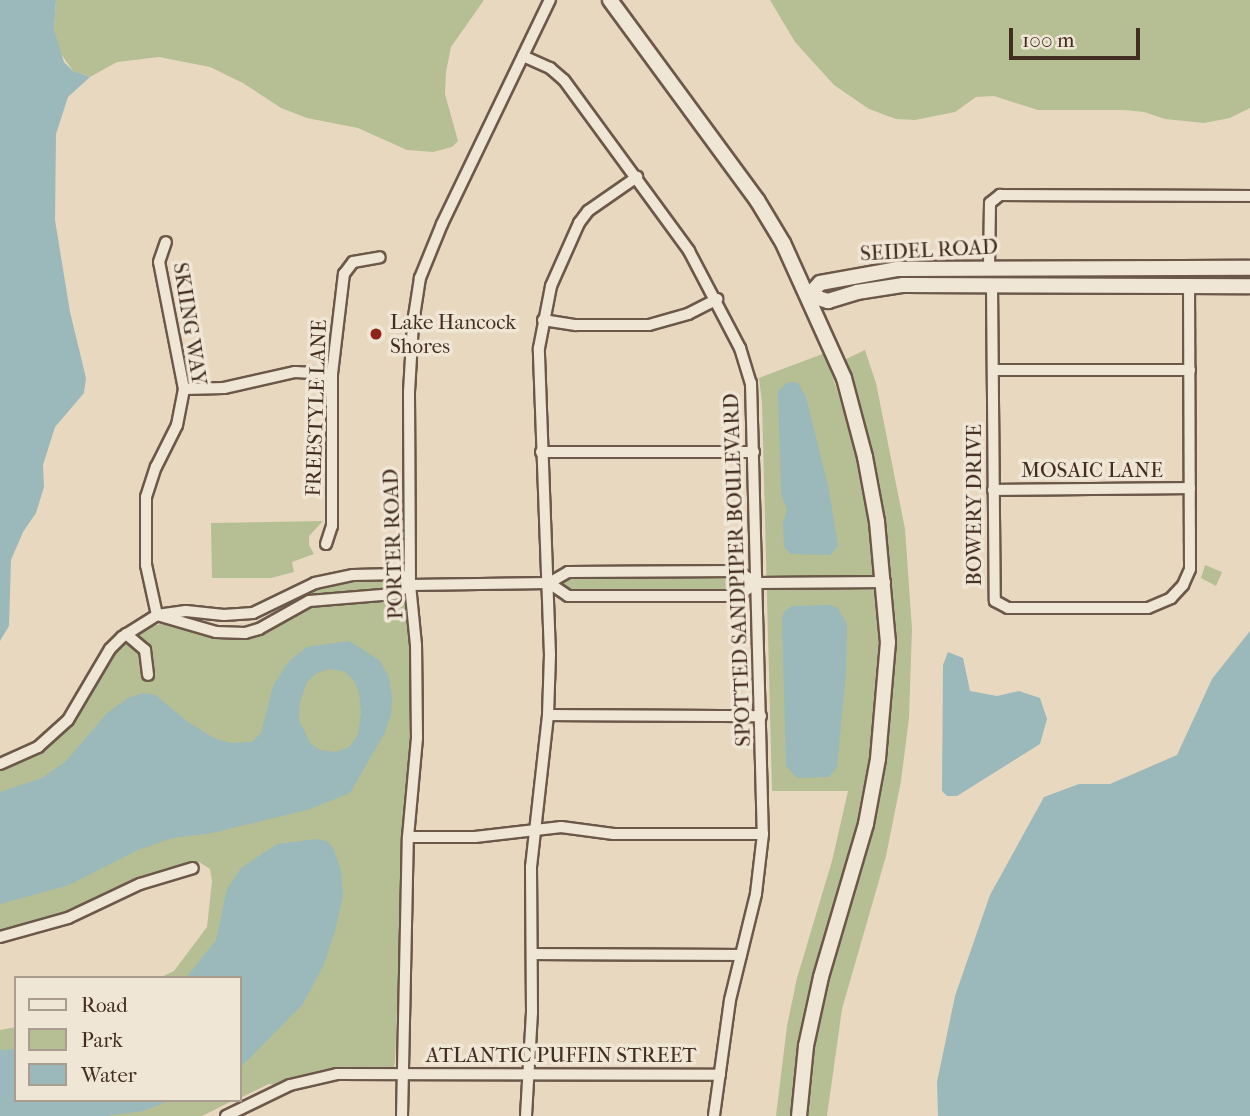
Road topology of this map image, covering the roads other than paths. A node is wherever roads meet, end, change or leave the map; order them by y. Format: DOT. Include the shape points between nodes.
graph roads {
  1 [pos="550,0"];
  2 [pos="610,0"];
  3 [pos="523,56"];
  4 [pos="637,177"];
  5 [pos="1250,196"];
  6 [pos="166,242"];
  7 [pos="380,257"];
  8 [pos="989,267"];
  9 [pos="1250,268"];
  10 [pos="1189,284"];
  11 [pos="992,285"];
  12 [pos="1250,286"];
  13 [pos="809,295"];
  14 [pos="717,299"];
  15 [pos="542,320"];
  16 [pos="993,370"];
  17 [pos="1190,370"];
  18 [pos="332,374"];
  19 [pos="184,389"];
  20 [pos="541,452"];
  21 [pos="754,452"];
  22 [pos="1190,488"];
  23 [pos="993,490"];
  24 [pos="326,544"];
  25 [pos="885,582"];
  26 [pos="549,583"];
  27 [pos="757,583"];
  28 [pos="411,584"];
  29 [pos="290,596"];
  30 [pos="295,607"];
  31 [pos="157,615"];
  32 [pos="126,634"];
  33 [pos="148,675"];
  34 [pos="548,715"];
  35 [pos="761,716"];
  36 [pos="0,764"];
  37 [pos="536,829"];
  38 [pos="763,834"];
  39 [pos="408,837"];
  40 [pos="193,868"];
  41 [pos="0,937"];
  42 [pos="532,954"];
  43 [pos="741,955"];
  44 [pos="401,1073"];
  45 [pos="528,1074"];
  46 [pos="720,1074"];
  47 [pos="226,1116"];
  48 [pos="402,1116"];
  49 [pos="526,1116"];
  50 [pos="715,1116"];
  51 [pos="799,1116"];
  1 -- 3 [label="street, PORTER ROAD"];
  2 -- 13 [label="main road" via="757,200"];
  3 -- 4 [label="street, SPOTTED SANDPIPER BOULEVARD" via="564,80"];
  3 -- 28 [label="street, PORTER ROAD" via="420,278 410,349"];
  4 -- 14 [label="street, SPOTTED SANDPIPER BOULEVARD"];
  4 -- 15 [label="street" via="579,223 551,286"];
  5 -- 8 [label="street" via="1000,195 990,203"];
  6 -- 19 [label="street, SKIING WAY" via="159,262"];
  7 -- 18 [label="street, FREESTYLE LANE" via="353,262 344,274"];
  8 -- 9 [label="main road, SEIDEL ROAD"];
  8 -- 13 [label="main road, SEIDEL ROAD" via="880,270 820,283"];
  10 -- 11 [label="main road, SEIDEL ROAD"];
  10 -- 12 [label="main road, SEIDEL ROAD"];
  10 -- 17 [label="street, BOWERY DRIVE"];
  11 -- 13 [label="main road, SEIDEL ROAD" via="903,285 828,300"];
  11 -- 16 [label="street, BOWERY DRIVE"];
  13 -- 25 [label="main road" via="844,378 862,444"];
  14 -- 15 [label="street" via="688,314 649,325"];
  14 -- 21 [label="street, SPOTTED SANDPIPER BOULEVARD" via="751,383"];
  15 -- 20 [label="street"];
  16 -- 17 [label="street"];
  16 -- 23 [label="street, BOWERY DRIVE"];
  17 -- 22 [label="street, BOWERY DRIVE"];
  18 -- 19 [label="street" via="295,372 224,388"];
  18 -- 24 [label="street, FREESTYLE LANE" via="332,526"];
  19 -- 31 [label="street, SKIING WAY" via="177,425 146,497 145,565"];
  20 -- 21 [label="street"];
  20 -- 26 [label="street"];
  21 -- 27 [label="street, SPOTTED SANDPIPER BOULEVARD"];
  22 -- 23 [label="street, MOSAIC LANE"];
  22 -- 23 [label="street, BOWERY DRIVE" via="1187,578 1177,593 1148,608 998,605 993,595"];
  25 -- 27 [label="street"];
  25 -- 51 [label="main road" via="888,642 878,759 866,824 821,977 806,1046"];
  26 -- 27 [label="street" via="568,572 737,571"];
  26 -- 27 [label="street" via="568,596 737,596"];
  26 -- 28 [label="street"];
  26 -- 34 [label="street"];
  27 -- 35 [label="street, SPOTTED SANDPIPER BOULEVARD"];
  28 -- 29 [label="street" via="400,574 353,575 315,583"];
  28 -- 30 [label="street" via="394,594 341,596"];
  28 -- 39 [label="street, PORTER ROAD" via="416,738"];
  29 -- 30 [label="street"];
  29 -- 31 [label="street" via="242,615 186,611"];
  30 -- 31 [label="street" via="245,633 216,632"];
  31 -- 32 [label="street"];
  32 -- 33 [label="street" via="145,650"];
  32 -- 36 [label="street" via="104,657 68,720 38,747"];
  34 -- 35 [label="street"];
  34 -- 37 [label="street"];
  35 -- 38 [label="street, SPOTTED SANDPIPER BOULEVARD"];
  37 -- 38 [label="street"];
  37 -- 39 [label="street" via="475,837"];
  37 -- 42 [label="street" via="531,867"];
  38 -- 43 [label="street, SPOTTED SANDPIPER BOULEVARD" via="756,894"];
  39 -- 44 [label="street, PORTER ROAD"];
  40 -- 41 [label="street" via="140,884 68,918"];
  42 -- 43 [label="street"];
  42 -- 45 [label="street"];
  43 -- 46 [label="street, SPOTTED SANDPIPER BOULEVARD"];
  44 -- 45 [label="street, ATLANTIC PUFFIN STREET"];
  44 -- 47 [label="street, ATLANTIC PUFFIN STREET" via="320,1075"];
  44 -- 48 [label="street, PORTER ROAD"];
  45 -- 46 [label="street, ATLANTIC PUFFIN STREET"];
  45 -- 49 [label="street"];
  46 -- 50 [label="street, SPOTTED SANDPIPER BOULEVARD"];
}
